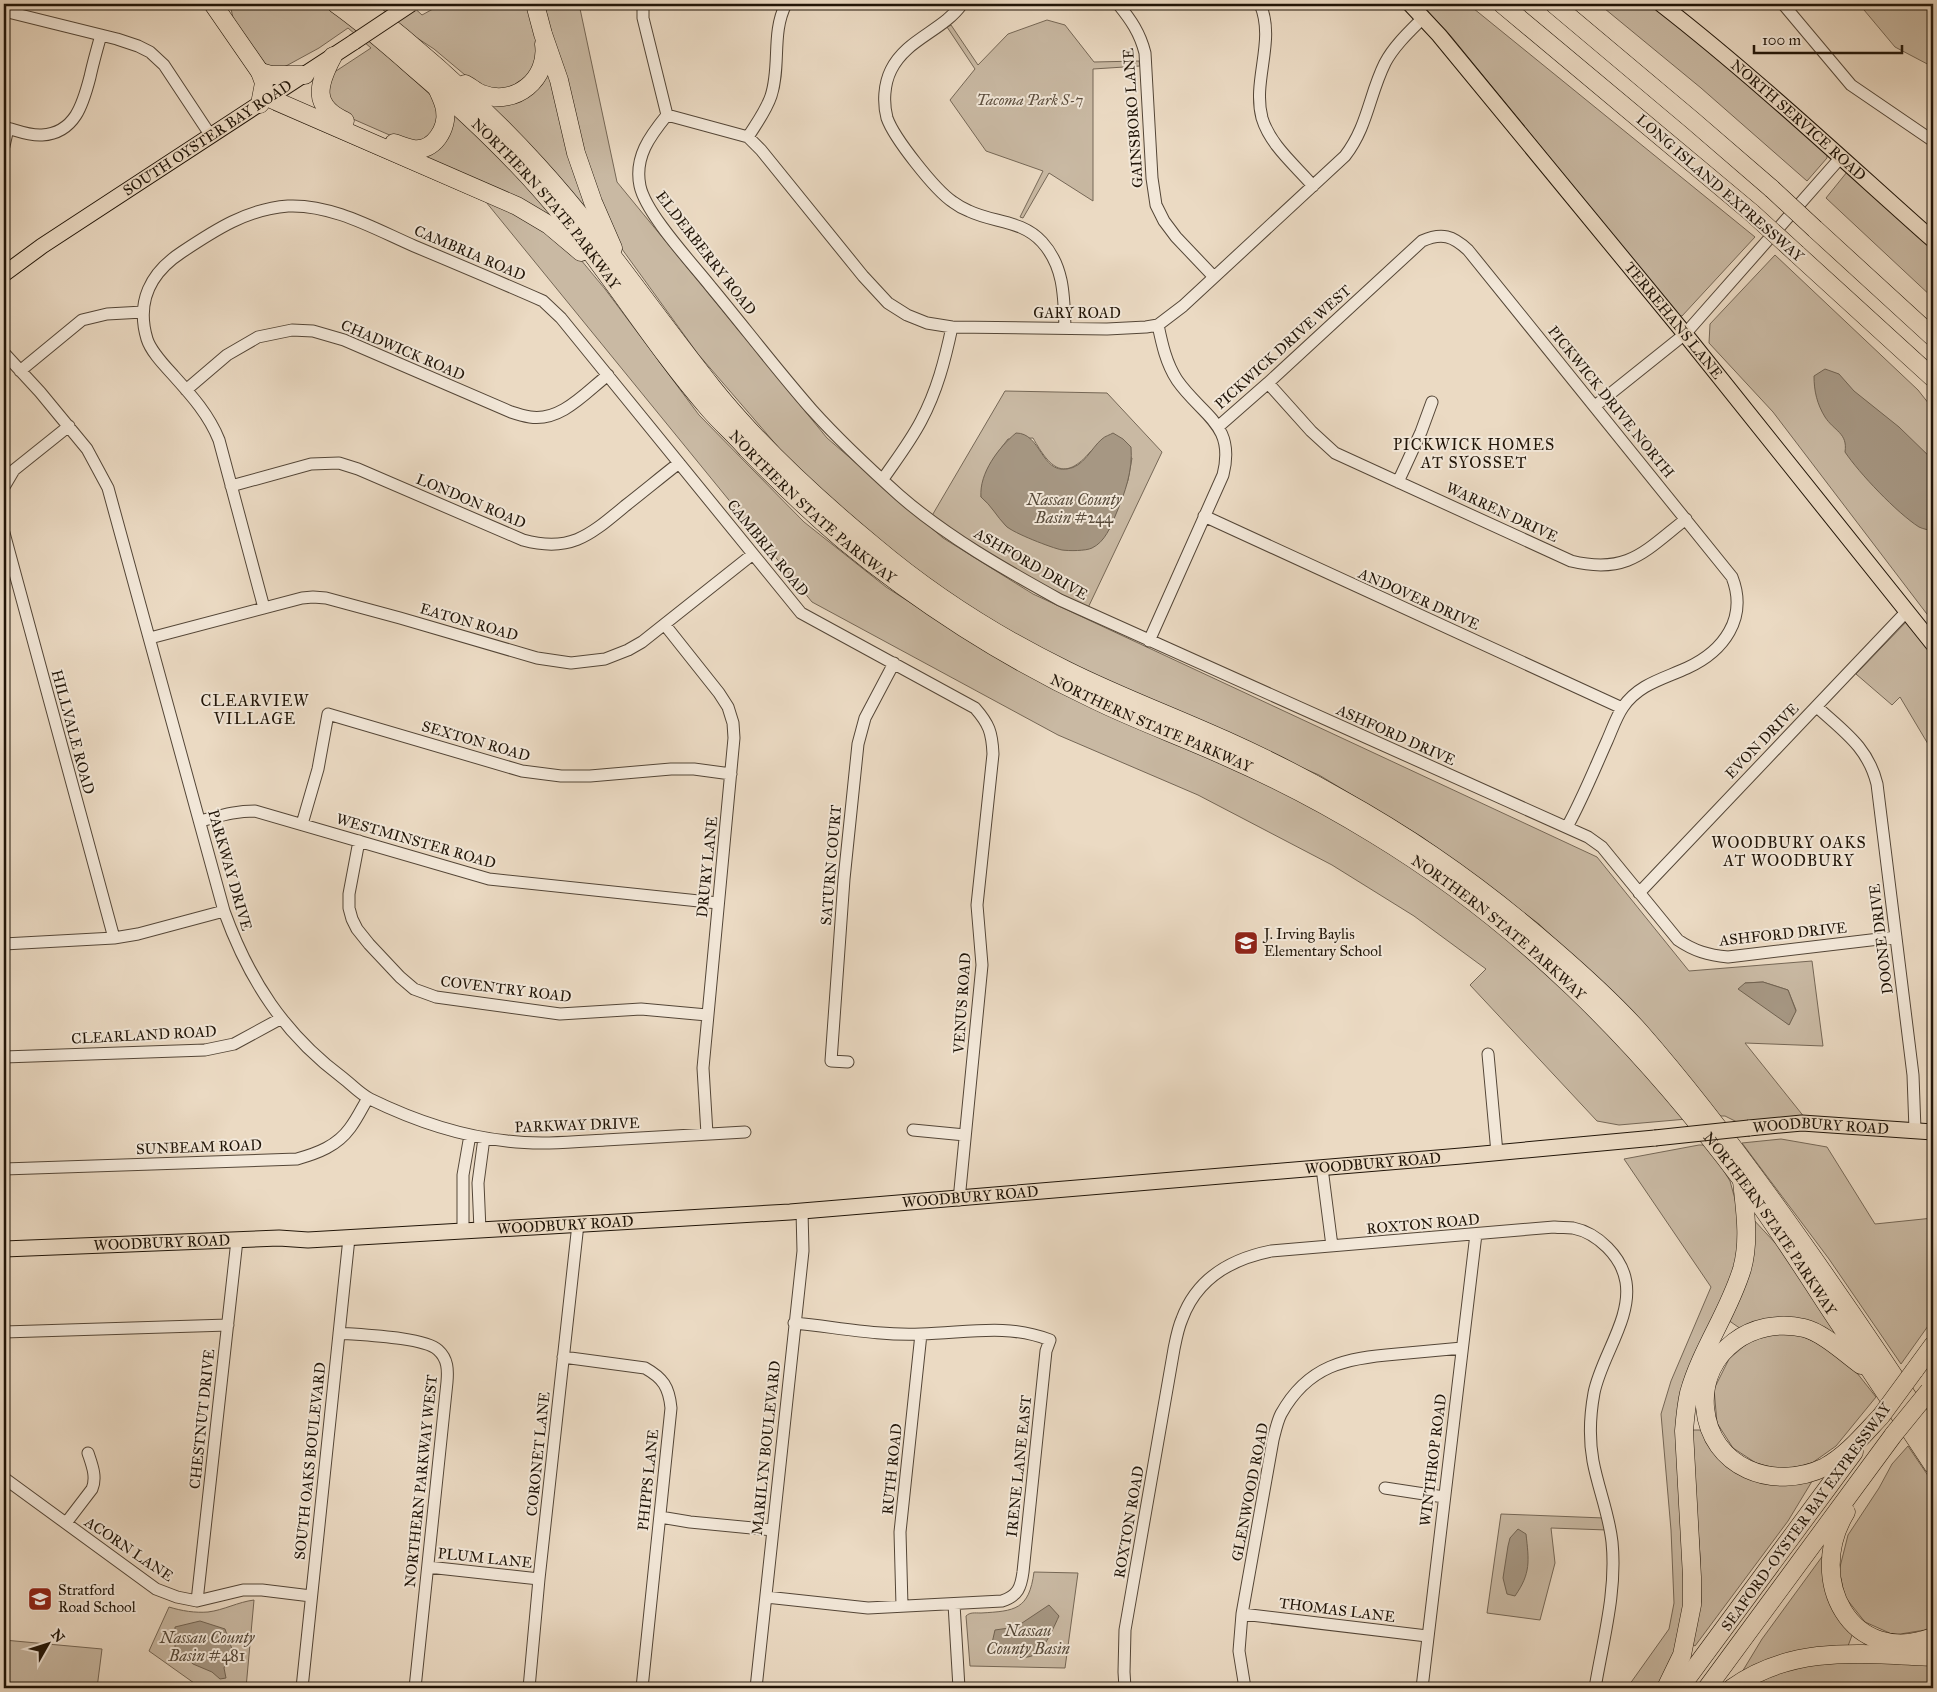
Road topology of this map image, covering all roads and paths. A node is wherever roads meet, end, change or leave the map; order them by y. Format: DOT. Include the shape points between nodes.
graph roads {
  1 [pos="213,4"];
  2 [pos="225,4"];
  3 [pos="336,4"];
  4 [pos="361,4"];
  5 [pos="411,4"];
  6 [pos="535,4"];
  7 [pos="643,4"];
  8 [pos="786,4"];
  9 [pos="962,4"];
  10 [pos="1118,4"];
  11 [pos="1260,4"];
  12 [pos="1410,4"];
  13 [pos="1501,4"];
  14 [pos="1554,4"];
  15 [pos="1661,4"];
  16 [pos="1783,4"];
  17 [pos="4,10"];
  18 [pos="1422,18"];
  19 [pos="229,27"];
  20 [pos="543,34"];
  21 [pos="101,35"];
  22 [pos="419,51"];
  23 [pos="332,56"];
  24 [pos="260,72"];
  25 [pos="305,75"];
  26 [pos="437,87"];
  27 [pos="265,101"];
  28 [pos="667,115"];
  29 [pos="6,128"];
  30 [pos="211,136"];
  31 [pos="1932,136"];
  32 [pos="748,137"];
  33 [pos="4,146"];
  34 [pos="1842,156"];
  35 [pos="1313,186"];
  36 [pos="1430,237"];
  37 [pos="1933,240"];
  38 [pos="4,274"];
  39 [pos="1214,277"];
  40 [pos="626,286"];
  41 [pos="1892,299"];
  42 [pos="143,312"];
  43 [pos="1158,325"];
  44 [pos="952,327"];
  45 [pos="1065,328"];
  46 [pos="1933,333"];
  47 [pos="1685,334"];
  48 [pos="1933,337"];
  49 [pos="4,353"];
  50 [pos="20,371"];
  51 [pos="608,375"];
  52 [pos="1933,378"];
  53 [pos="1268,383"];
  54 [pos="186,390"];
  55 [pos="1432,402"];
  56 [pos="1595,406"];
  57 [pos="69,426"];
  58 [pos="1219,426"];
  59 [pos="679,463"];
  60 [pos="883,479"];
  61 [pos="1398,482"];
  62 [pos="231,486"];
  63 [pos="4,487"];
  64 [pos="1204,516"];
  65 [pos="1686,519"];
  66 [pos="4,533"];
  67 [pos="753,554"];
  68 [pos="264,608"];
  69 [pos="1907,611"];
  70 [pos="665,625"];
  71 [pos="150,638"];
  72 [pos="1149,640"];
  73 [pos="1933,644"];
  74 [pos="894,663"];
  75 [pos="1817,707"];
  76 [pos="1622,708"];
  77 [pos="986,720"];
  78 [pos="731,774"];
  79 [pos="200,821"];
  80 [pos="302,824"];
  81 [pos="1567,827"];
  82 [pos="359,841"];
  83 [pos="1639,893"];
  84 [pos="718,903"];
  85 [pos="224,911"];
  86 [pos="1896,937"];
  87 [pos="114,938"];
  88 [pos="4,944"];
  89 [pos="707,1015"];
  90 [pos="280,1018"];
  91 [pos="1488,1054"];
  92 [pos="4,1057"];
  93 [pos="848,1062"];
  94 [pos="368,1098"];
  95 [pos="913,1130"];
  96 [pos="1915,1130"];
  97 [pos="745,1132"];
  98 [pos="1933,1132"];
  99 [pos="707,1134"];
  100 [pos="470,1135"];
  101 [pos="965,1135"];
  102 [pos="484,1138"];
  103 [pos="1497,1153"];
  104 [pos="1322,1168"];
  105 [pos="4,1169"];
  106 [pos="1742,1180"];
  107 [pos="959,1200"];
  108 [pos="802,1211"];
  109 [pos="578,1224"];
  110 [pos="480,1230"];
  111 [pos="463,1231"];
  112 [pos="1476,1234"];
  113 [pos="349,1238"];
  114 [pos="237,1240"];
  115 [pos="1332,1246"];
  116 [pos="4,1249"];
  117 [pos="794,1323"];
  118 [pos="228,1325"];
  119 [pos="4,1332"];
  120 [pos="339,1333"];
  121 [pos="921,1334"];
  122 [pos="1933,1345"];
  123 [pos="1462,1348"];
  124 [pos="563,1357"];
  125 [pos="1874,1375"];
  126 [pos="1931,1389"];
  127 [pos="1881,1416"];
  128 [pos="1894,1434"];
  129 [pos="1933,1436"];
  130 [pos="88,1453"];
  131 [pos="1933,1465"];
  132 [pos="4,1478"];
  133 [pos="1385,1488"];
  134 [pos="1444,1497"];
  135 [pos="660,1517"];
  136 [pos="66,1523"];
  137 [pos="772,1530"];
  138 [pos="428,1568"];
  139 [pos="539,1579"];
  140 [pos="311,1596"];
  141 [pos="766,1597"];
  142 [pos="197,1601"];
  143 [pos="954,1604"];
  144 [pos="902,1606"];
  145 [pos="1242,1614"];
  146 [pos="1428,1636"];
  147 [pos="1933,1636"];
  148 [pos="1933,1658"];
  149 [pos="302,1688"];
  150 [pos="415,1688"];
  151 [pos="529,1688"];
  152 [pos="642,1688"];
  153 [pos="756,1688"];
  154 [pos="959,1688"];
  155 [pos="1125,1688"];
  156 [pos="1245,1688"];
  157 [pos="1422,1688"];
  158 [pos="1594,1688"];
  159 [pos="1666,1688"];
  160 [pos="1680,1688"];
  161 [pos="1707,1688"];
  162 [pos="1732,1688"];
  1 -- 19 [label="highway"];
  2 -- 19 [label="highway"];
  3 -- 26 [label="highway, NORTHERN STATE PARKWAY"];
  4 -- 22 [label="highway, NORTHERN STATE PARKWAY"];
  5 -- 23 [label="main road, SOUTH OYSTER BAY ROAD, bridge"];
  6 -- 20 [label="highway"];
  7 -- 28 [label="street" via="643,18"];
  8 -- 32 [label="street" via="778,30 771,96"];
  9 -- 45 [label="street" via="955,14 912,44 897,59 885,89 888,119 896,136 952,202 971,212 1018,225 1041,241 1062,278"];
  10 -- 39 [label="street, GAINSBORO LANE" via="1134,24 1145,53 1156,205 1176,237"];
  11 -- 35 [label="street" via="1266,33 1259,91 1262,119 1272,140"];
  12 -- 18 [label="main road, TERREHANS LANE"];
  13 -- 52 [label="highway, LONG ISLAND EXPRESSWAY, bridge" via="1752,213"];
  14 -- 41 [label="highway, LONG ISLAND EXPRESSWAY, bridge" via="1772,189"];
  15 -- 34 [label="main road, NORTH SERVICE ROAD"];
  16 -- 31 [label="street" via="1851,86"];
  17 -- 21 [label="street"];
  18 -- 35 [label="street, GARY ROAD" via="1385,62 1365,123 1353,146"];
  18 -- 47 [label="main road, TERREHANS LANE"];
  19 -- 24 [label="highway"];
  20 -- 22 [label="highway" via="546,54 537,77 518,94 509,96 482,94"];
  20 -- 40 [label="highway" via="559,80 576,153"];
  21 -- 29 [label="street" via="83,103 66,128 42,135"];
  21 -- 30 [label="street" via="138,46 158,59"];
  22 -- 40 [label="highway, NORTHERN STATE PARKWAY" via="475,101 537,166"];
  23 -- 25 [label="main road, SOUTH OYSTER BAY ROAD"];
  23 -- 26 [label="highway" via="320,93 325,108 334,116 401,146 422,148 436,140 442,131 445,111"];
  24 -- 25 [label="highway"];
  24 -- 27 [label="highway"];
  25 -- 27 [label="main road, SOUTH OYSTER BAY ROAD"];
  26 -- 40 [label="highway, NORTHERN STATE PARKWAY" via="488,135"];
  27 -- 30 [label="main road, SOUTH OYSTER BAY ROAD"];
  27 -- 40 [label="highway" via="536,216"];
  28 -- 32 [label="street"];
  28 -- 60 [label="street, ELDERBERRY ROAD" via="650,136 639,163 640,187 646,205 812,409"];
  29 -- 33 [label="street"];
  30 -- 38 [label="main road, SOUTH OYSTER BAY ROAD"];
  32 -- 44 [label="street, GARY ROAD" via="888,303 927,323"];
  34 -- 37 [label="main road, NORTH SERVICE ROAD"];
  34 -- 47 [label="street"];
  35 -- 39 [label="street, GARY ROAD"];
  36 -- 53 [label="street, PICKWICK DRIVE WEST" via="1407,253"];
  36 -- 56 [label="street, PICKWICK DRIVE NORTH" via="1458,240 1468,250"];
  39 -- 43 [label="street, GARY ROAD"];
  40 -- 106 [label="highway, NORTHERN STATE PARKWAY" via="710,410 791,494 872,563 938,609 1040,672 1096,701 1227,757 1331,808 1441,878 1540,956 1592,1004 1659,1076"];
  40 -- 129 [label="highway, NORTHERN STATE PARKWAY" via="778,460 911,575 1033,653 1112,692 1274,762 1390,828 1473,883 1578,970 1637,1029 1753,1173"];
  41 -- 46 [label="highway"];
  41 -- 48 [label="highway, LONG ISLAND EXPRESSWAY"];
  42 -- 50 [label="street" via="107,314 82,320"];
  42 -- 51 [label="street, CAMBRIA ROAD" via="147,292 162,267 219,228 264,210 289,206 309,208 347,217 543,301"];
  42 -- 54 [label="street, CAMBRIA ROAD" via="150,345"];
  43 -- 45 [label="street, GARY ROAD" via="1146,328"];
  43 -- 58 [label="street" via="1166,357 1177,379"];
  44 -- 45 [label="street, GARY ROAD"];
  44 -- 60 [label="street" via="932,396 913,434"];
  47 -- 56 [label="street"];
  47 -- 69 [label="main road, TERREHANS LANE"];
  49 -- 50 [label="street, PARKWAY DRIVE"];
  50 -- 57 [label="street, PARKWAY DRIVE"];
  51 -- 54 [label="street, CHADWICK ROAD" via="562,411 546,417 531,417 511,412 344,340 314,331 292,330 269,333 245,343"];
  51 -- 59 [label="street, CAMBRIA ROAD"];
  53 -- 58 [label="street, PICKWICK DRIVE WEST"];
  53 -- 61 [label="street, WARREN DRIVE" via="1335,453"];
  54 -- 62 [label="street, CAMBRIA ROAD" via="213,426"];
  55 -- 61 [label="street"];
  56 -- 65 [label="street, PICKWICK DRIVE NORTH"];
  57 -- 63 [label="street" via="14,470"];
  57 -- 71 [label="street, PARKWAY DRIVE" via="87,449 108,488"];
  58 -- 64 [label="street, PICKWICK DRIVE WEST" via="1226,446 1226,465"];
  59 -- 62 [label="street, LONDON ROAD" via="592,534 554,545 523,540 339,463 311,464"];
  59 -- 67 [label="street, CAMBRIA ROAD"];
  60 -- 72 [label="street, ASHFORD DRIVE" via="940,527 994,563 1060,600"];
  61 -- 65 [label="street, WARREN DRIVE" via="1571,561 1592,566 1613,565 1635,558"];
  62 -- 68 [label="street, CAMBRIA ROAD"];
  64 -- 72 [label="street, PICKWICK DRIVE WEST"];
  64 -- 76 [label="street, ANDOVER DRIVE"];
  65 -- 76 [label="street, PICKWICK DRIVE NORTH" via="1732,577 1738,600 1736,616 1725,639 1705,657 1688,668 1644,686"];
  66 -- 87 [label="street, HILLVALE ROAD"];
  67 -- 70 [label="street, EATON ROAD"];
  67 -- 74 [label="street, CAMBRIA ROAD" via="801,612"];
  68 -- 70 [label="street, EATON ROAD" via="302,598 326,598 537,658 572,663 605,659 628,650"];
  68 -- 71 [label="street, EATON ROAD"];
  69 -- 73 [label="main road, TERREHANS LANE"];
  69 -- 75 [label="street, EVON DRIVE"];
  70 -- 78 [label="street, DRURY LANE" via="728,707 734,738"];
  71 -- 79 [label="street, PARKWAY DRIVE"];
  72 -- 81 [label="street, ASHFORD DRIVE"];
  74 -- 77 [label="street, CAMBRIA ROAD" via="975,708"];
  74 -- 93 [label="street, SATURN COURT" via="865,718 858,744 831,1061"];
  75 -- 83 [label="street, EVON DRIVE"];
  75 -- 86 [label="street, DOONE DRIVE" via="1860,747 1875,774"];
  76 -- 81 [label="street"];
  77 -- 101 [label="street, VENUS ROAD" via="992,736 993,754 977,905 982,965"];
  78 -- 80 [label="street, SEXTON ROAD" via="694,769 590,776 522,771 328,714 318,769"];
  78 -- 84 [label="street, DRURY LANE"];
  79 -- 80 [label="street, WESTMINSTER ROAD" via="233,812 256,811"];
  79 -- 85 [label="street, PARKWAY DRIVE"];
  80 -- 82 [label="street, WESTMINSTER ROAD"];
  81 -- 83 [label="street, ASHFORD DRIVE" via="1599,844"];
  82 -- 84 [label="street, WESTMINSTER ROAD" via="489,879"];
  82 -- 89 [label="street, COVENTRY ROAD" via="349,894 352,920 369,944 414,989 436,997 560,1014 640,1009"];
  83 -- 86 [label="street, ASHFORD DRIVE" via="1678,940 1690,949 1710,956 1743,956"];
  84 -- 89 [label="street, DRURY LANE"];
  85 -- 87 [label="street"];
  85 -- 90 [label="street, PARKWAY DRIVE" via="246,965"];
  86 -- 96 [label="street, DOONE DRIVE" via="1913,1075"];
  87 -- 88 [label="street"];
  89 -- 99 [label="street, DRURY LANE" via="703,1068"];
  90 -- 92 [label="street, CLEARLAND ROAD" via="234,1044 205,1050"];
  90 -- 94 [label="street, PARKWAY DRIVE" via="330,1068"];
  91 -- 103 [label="street"];
  94 -- 100 [label="street, PARKWAY DRIVE" via="423,1122"];
  94 -- 105 [label="street, SUNBEAM ROAD" via="339,1140 318,1153 297,1159"];
  95 -- 101 [label="street"];
  96 -- 98 [label="main road, WOODBURY ROAD"];
  96 -- 103 [label="main road, WOODBURY ROAD, bridge" via="1802,1123"];
  97 -- 99 [label="street, PARKWAY DRIVE"];
  99 -- 102 [label="street, PARKWAY DRIVE" via="541,1144"];
  100 -- 102 [label="street, PARKWAY DRIVE"];
  100 -- 111 [label="street" via="463,1175"];
  101 -- 107 [label="street, VENUS ROAD"];
  102 -- 110 [label="street" via="478,1183"];
  103 -- 104 [label="main road, WOODBURY ROAD"];
  104 -- 107 [label="main road, WOODBURY ROAD"];
  104 -- 115 [label="street"];
  106 -- 125 [label="highway, NORTHERN STATE PARKWAY"];
  106 -- 159 [label="highway" via="1746,1221 1742,1267 1734,1293 1694,1379 1686,1412 1684,1431 1692,1605 1682,1655"];
  107 -- 108 [label="main road, WOODBURY ROAD"];
  108 -- 109 [label="main road, WOODBURY ROAD"];
  108 -- 117 [label="street, MARILYN BOULEVARD" via="803,1251"];
  109 -- 110 [label="main road, WOODBURY ROAD"];
  109 -- 124 [label="street, CORONET LANE"];
  110 -- 111 [label="main road, WOODBURY ROAD"];
  111 -- 113 [label="main road, WOODBURY ROAD"];
  112 -- 115 [label="street, ROXTON ROAD"];
  112 -- 123 [label="street, WINTHROP ROAD"];
  112 -- 158 [label="street, ROXTON ROAD" via="1554,1227 1584,1231 1610,1250 1626,1281 1624,1314 1598,1376 1590,1423 1593,1462 1612,1542 1613,1576"];
  113 -- 114 [label="main road, WOODBURY ROAD"];
  113 -- 120 [label="street, SOUTH OAKS BOULEVARD"];
  114 -- 116 [label="main road, WOODBURY ROAD"];
  114 -- 118 [label="street, CHESTNUT DRIVE"];
  115 -- 155 [label="street, ROXTON ROAD" via="1271,1251 1233,1262 1206,1282 1182,1319 1125,1630"];
  117 -- 121 [label="street"];
  117 -- 137 [label="street, MARILYN BOULEVARD"];
  118 -- 119 [label="street"];
  118 -- 142 [label="street, CHESTNUT DRIVE"];
  120 -- 138 [label="street, NORTHERN PARKWAY WEST" via="430,1344 446,1361 447,1382"];
  120 -- 140 [label="street, SOUTH OAKS BOULEVARD"];
  121 -- 143 [label="street, IRENE LANE EAST" via="989,1329 1034,1334 1050,1340 1046,1351 1021,1588 1010,1599 1002,1601"];
  121 -- 144 [label="street, RUTH ROAD" via="900,1532"];
  122 -- 127 [label="highway, SEAFORD-OYSTER BAY EXPRESSWAY, bridge"];
  123 -- 134 [label="street, WINTHROP ROAD"];
  123 -- 145 [label="street, GLENWOOD ROAD" via="1351,1359 1321,1371 1294,1395 1281,1415 1273,1440"];
  124 -- 135 [label="street, PHIPPS LANE" via="645,1368 657,1375 667,1387 671,1408"];
  124 -- 139 [label="street, CORONET LANE"];
  125 -- 127 [label="highway" via="1835,1345 1806,1328 1783,1324 1764,1326 1747,1333 1722,1352 1708,1383 1706,1414 1712,1433 1733,1460 1760,1475 1783,1478 1808,1473 1843,1456"];
  125 -- 131 [label="highway, NORTHERN STATE PARKWAY"];
  126 -- 128 [label="highway, SEAFORD-OYSTER BAY EXPRESSWAY, bridge"];
  127 -- 160 [label="highway, SEAFORD-OYSTER BAY EXPRESSWAY"];
  128 -- 147 [label="highway" via="1840,1522 1834,1544 1831,1580 1838,1605 1865,1633 1882,1641 1901,1644"];
  128 -- 161 [label="highway, SEAFORD-OYSTER BAY EXPRESSWAY"];
  130 -- 136 [label="street" via="94,1483"];
  132 -- 136 [label="street, ACORN LANE"];
  133 -- 134 [label="street"];
  134 -- 146 [label="street, WINTHROP ROAD"];
  135 -- 137 [label="street"];
  135 -- 152 [label="street, PHIPPS LANE"];
  136 -- 142 [label="street, ACORN LANE" via="156,1589"];
  137 -- 141 [label="street, MARILYN BOULEVARD"];
  138 -- 139 [label="street, PLUM LANE"];
  138 -- 150 [label="street, NORTHERN PARKWAY WEST"];
  139 -- 151 [label="street, CORONET LANE"];
  140 -- 142 [label="street, ACORN LANE" via="244,1590"];
  140 -- 149 [label="street, SOUTH OAKS BOULEVARD"];
  141 -- 144 [label="street" via="868,1608"];
  141 -- 153 [label="street, MARILYN BOULEVARD"];
  143 -- 144 [label="street"];
  143 -- 154 [label="street"];
  145 -- 146 [label="street, THOMAS LANE"];
  145 -- 156 [label="street, GLENWOOD ROAD" via="1239,1651"];
  146 -- 157 [label="street, WINTHROP ROAD"];
  148 -- 162 [label="highway" via="1855,1653 1815,1655 1758,1673"];
}
